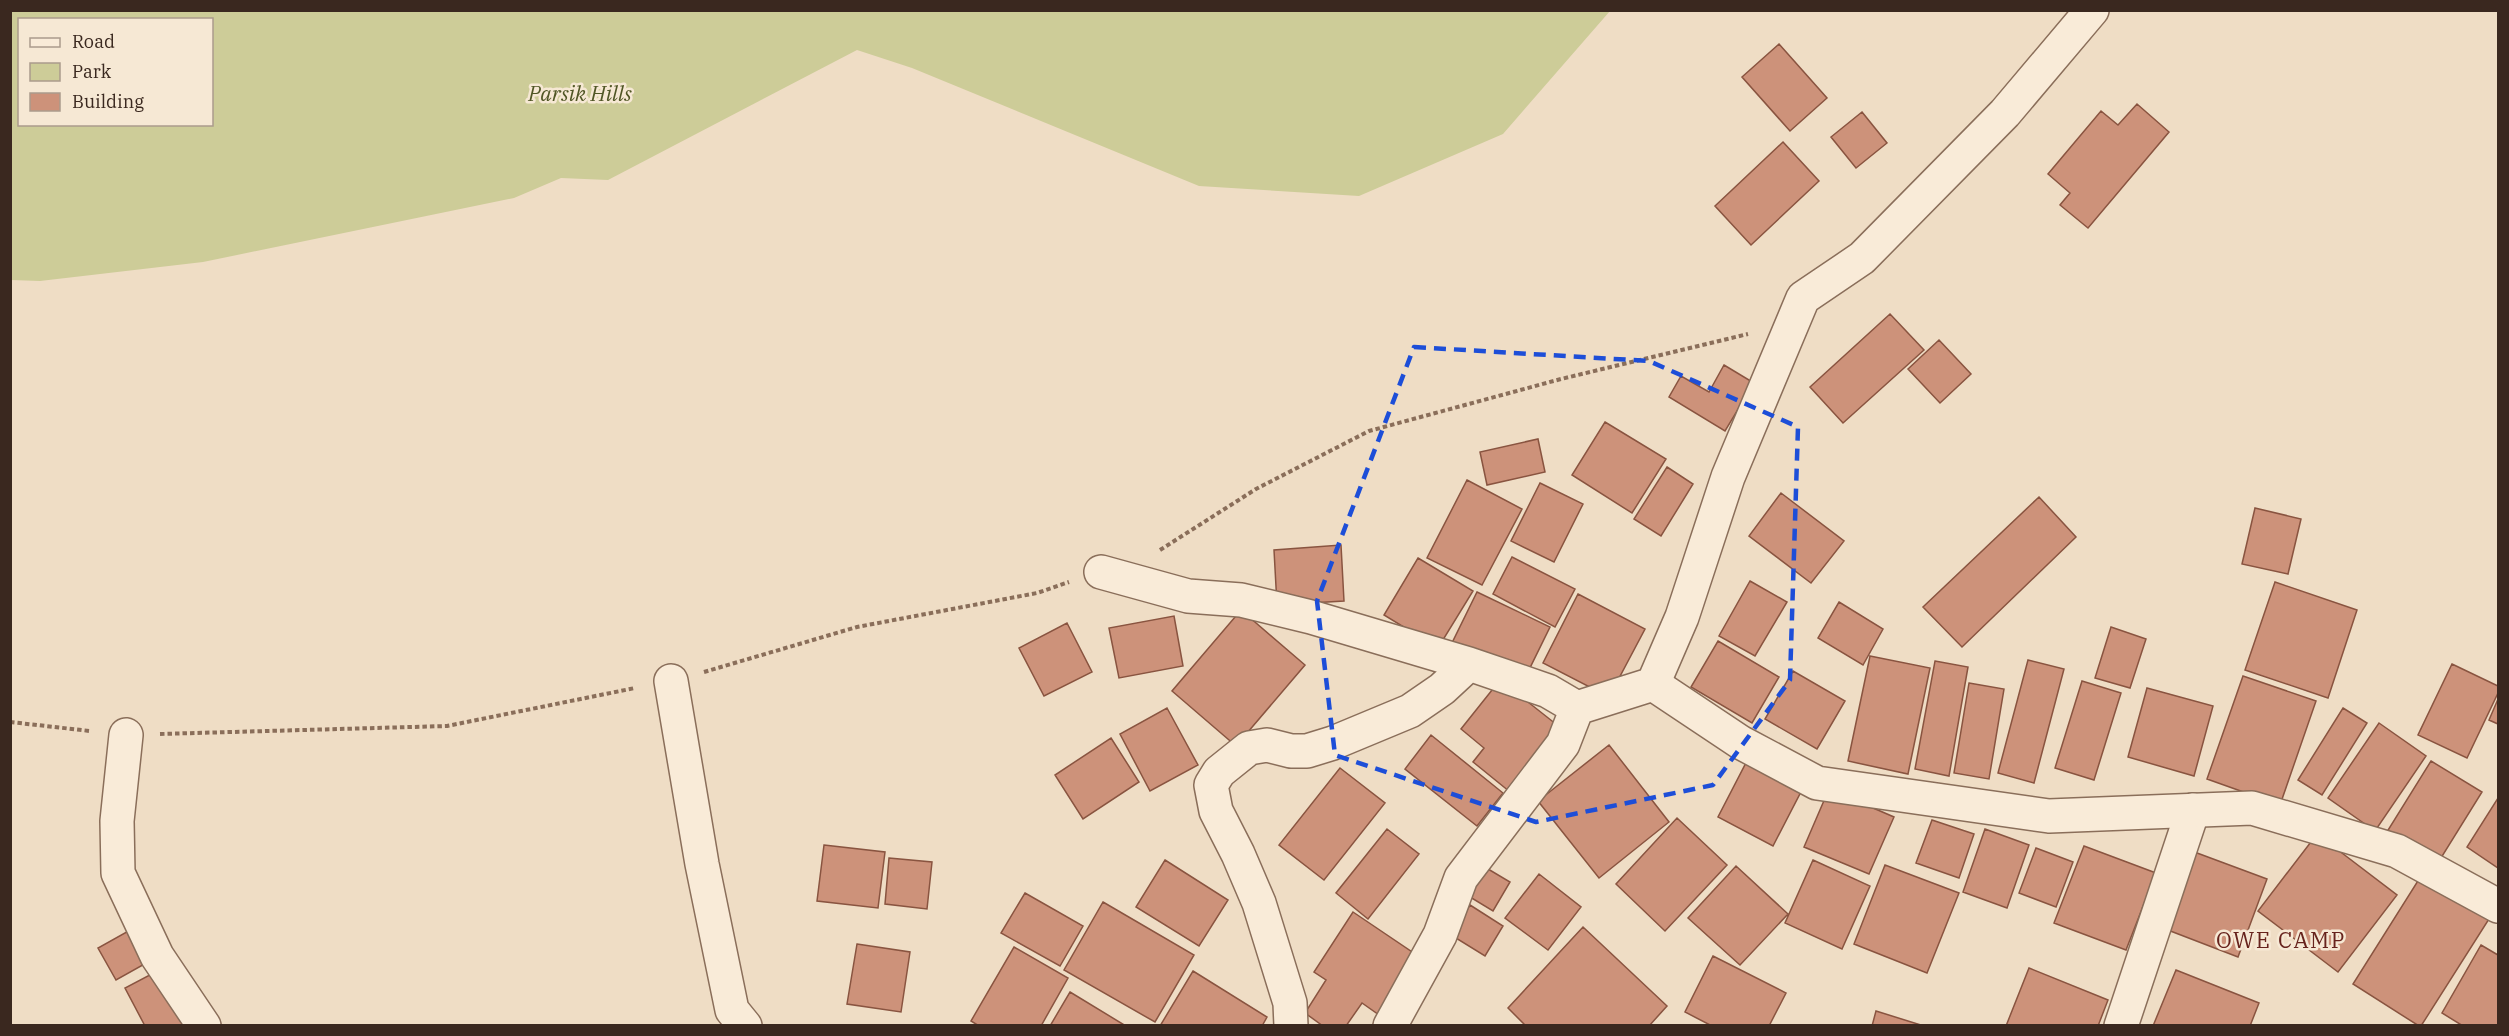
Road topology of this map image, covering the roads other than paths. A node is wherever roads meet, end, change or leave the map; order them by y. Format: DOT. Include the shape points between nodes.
graph roads {
  1 [pos="2092,10"];
  2 [pos="1101,572"];
  3 [pos="1469,664"];
  4 [pos="671,681"];
  5 [pos="1653,684"];
  6 [pos="1577,708"];
  7 [pos="126,735"];
  8 [pos="2193,810"];
  9 [pos="2499,906"];
  10 [pos="204,1026"];
  11 [pos="745,1026"];
  12 [pos="1291,1026"];
  13 [pos="1390,1026"];
  14 [pos="2121,1026"];
  1 -- 5 [label="street" via="2005,113 1862,258 1803,298 1728,477 1682,617"];
  2 -- 3 [label="street" via="1188,596 1241,600 1311,617"];
  3 -- 6 [label="street" via="1548,691"];
  3 -- 12 [label="street" via="1410,711 1333,743 1307,751 1267,745 1248,748 1219,772 1211,785 1216,812 1259,903 1290,1003"];
  4 -- 11 [label="street" via="732,1010"];
  5 -- 6 [label="street"];
  5 -- 8 [label="street" via="1740,742 1817,783 2049,816"];
  6 -- 13 [label="street" via="1563,744 1461,878 1440,935"];
  7 -- 10 [label="street" via="117,821 118,873 158,957"];
  8 -- 9 [label="street" via="2252,808 2397,851"];
  8 -- 14 [label="street"];
}
